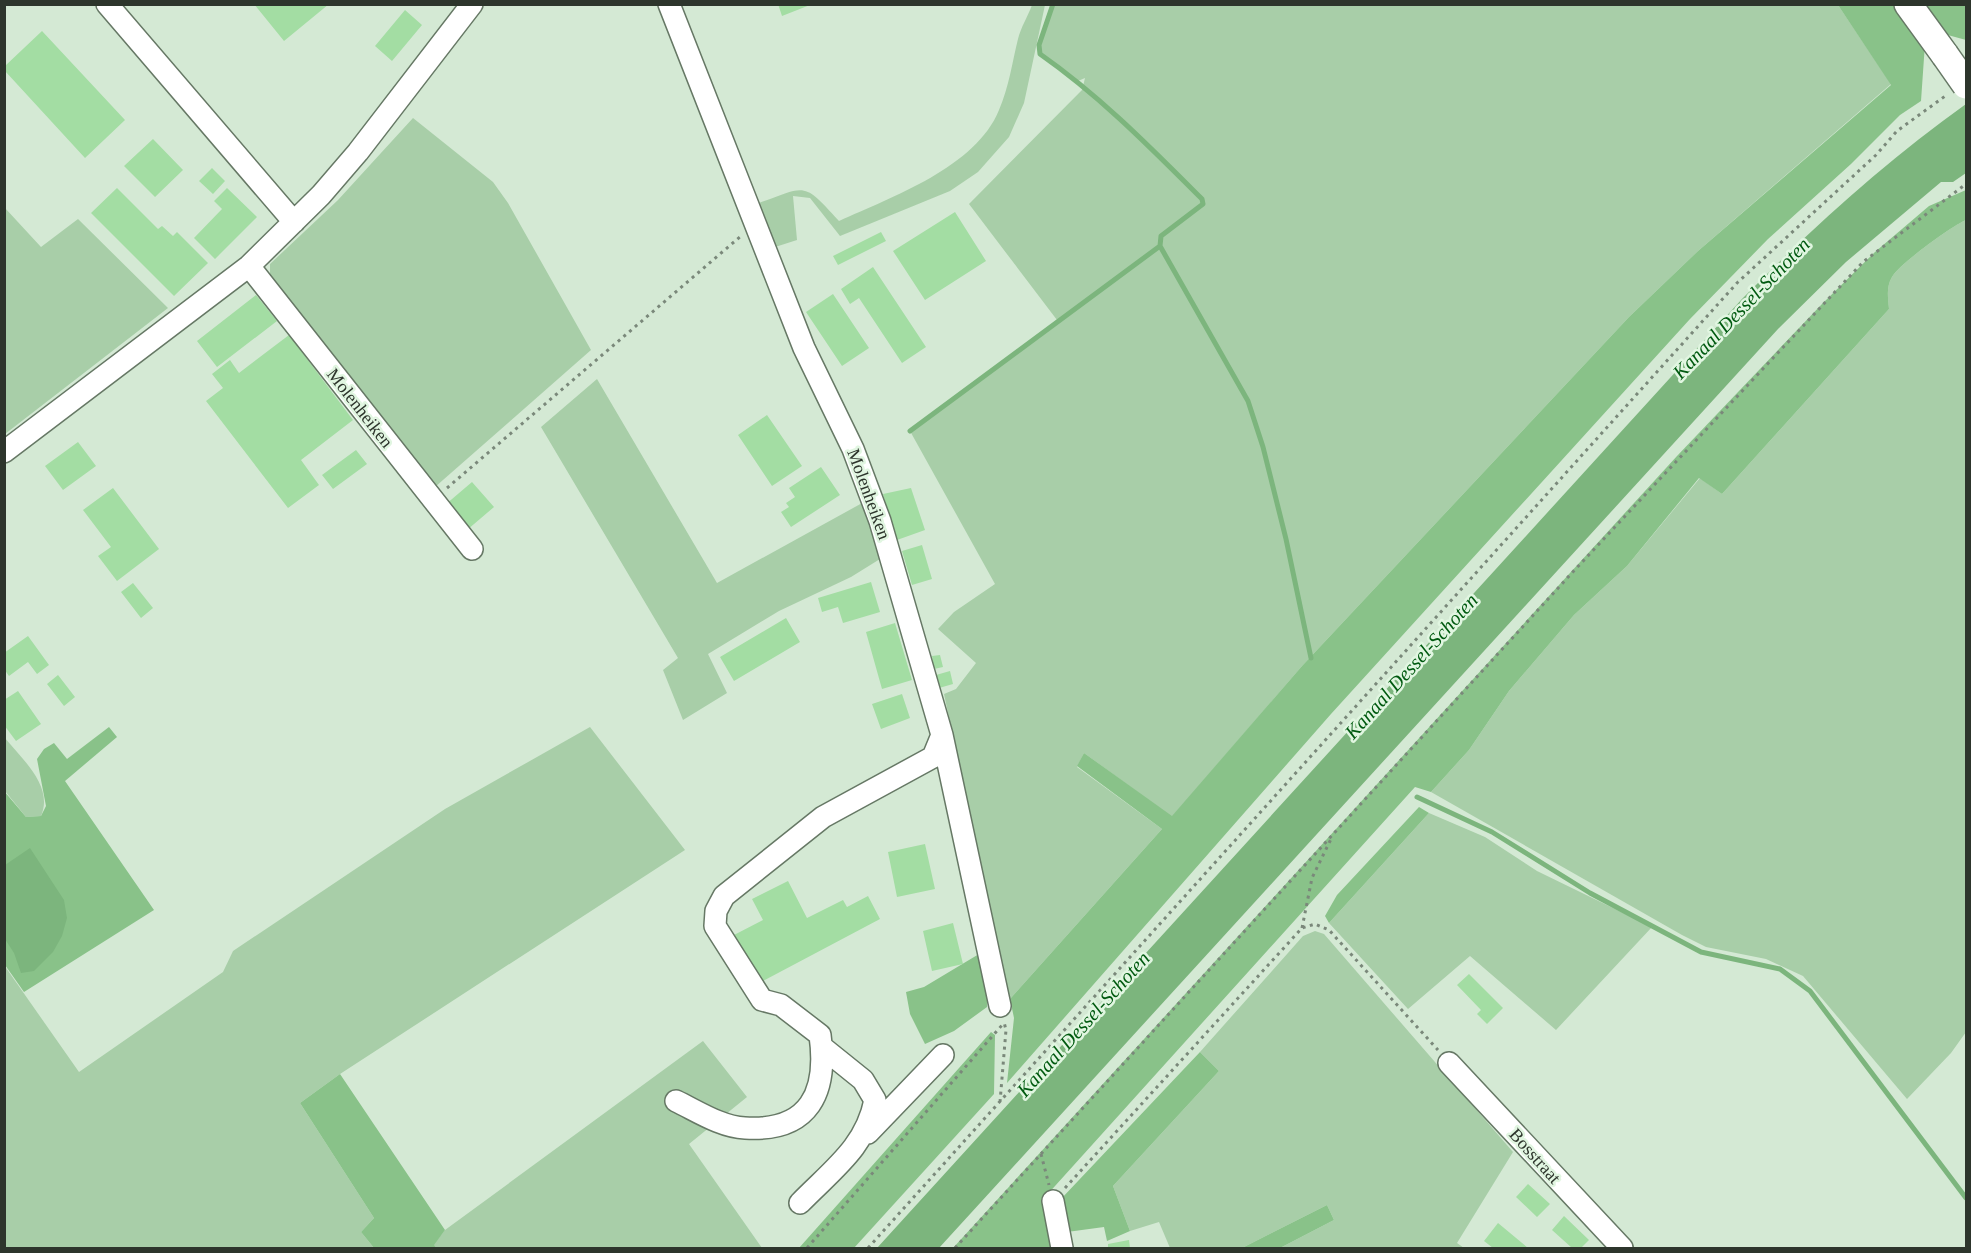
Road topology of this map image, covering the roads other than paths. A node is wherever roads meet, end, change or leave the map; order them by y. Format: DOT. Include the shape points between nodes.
graph roads {
  1 [pos="107,4"];
  2 [pos="472,4"];
  3 [pos="669,4"];
  4 [pos="1908,4"];
  5 [pos="1958,89"];
  6 [pos="294,222"];
  7 [pos="249,266"];
  8 [pos="4,452"];
  9 [pos="472,549"];
  10 [pos="942,735"];
  11 [pos="1002,1014"];
  12 [pos="822,1047"];
  13 [pos="943,1055"];
  14 [pos="1449,1063"];
  15 [pos="676,1101"];
  16 [pos="861,1140"];
  17 [pos="1053,1201"];
  18 [pos="800,1203"];
  19 [pos="1062,1248"];
  20 [pos="1622,1248"];
  1 -- 6 [label="street"];
  2 -- 6 [label="street" via="358,152"];
  3 -- 10 [label="street, Molenheiken" via="804,348 867,484"];
  4 -- 5 [label="main road, bridge" via="1946,55"];
  6 -- 7 [label="street"];
  7 -- 8 [label="street"];
  7 -- 9 [label="street, Molenheiken"];
  10 -- 11 [label="street, Molenheiken"];
  10 -- 12 [label="street" via="933,757 823,817 724,896 716,911 715,926 762,1000 782,1005 801,1018 820,1035"];
  12 -- 15 [label="street" via="818,1093 807,1109 788,1121 744,1128 722,1123"];
  12 -- 16 [label="street" via="863,1080 875,1100"];
  13 -- 16 [label="street"];
  14 -- 20 [label="street, Bosstraat"];
  16 -- 18 [label="street"];
  17 -- 19 [label="street"];
}
